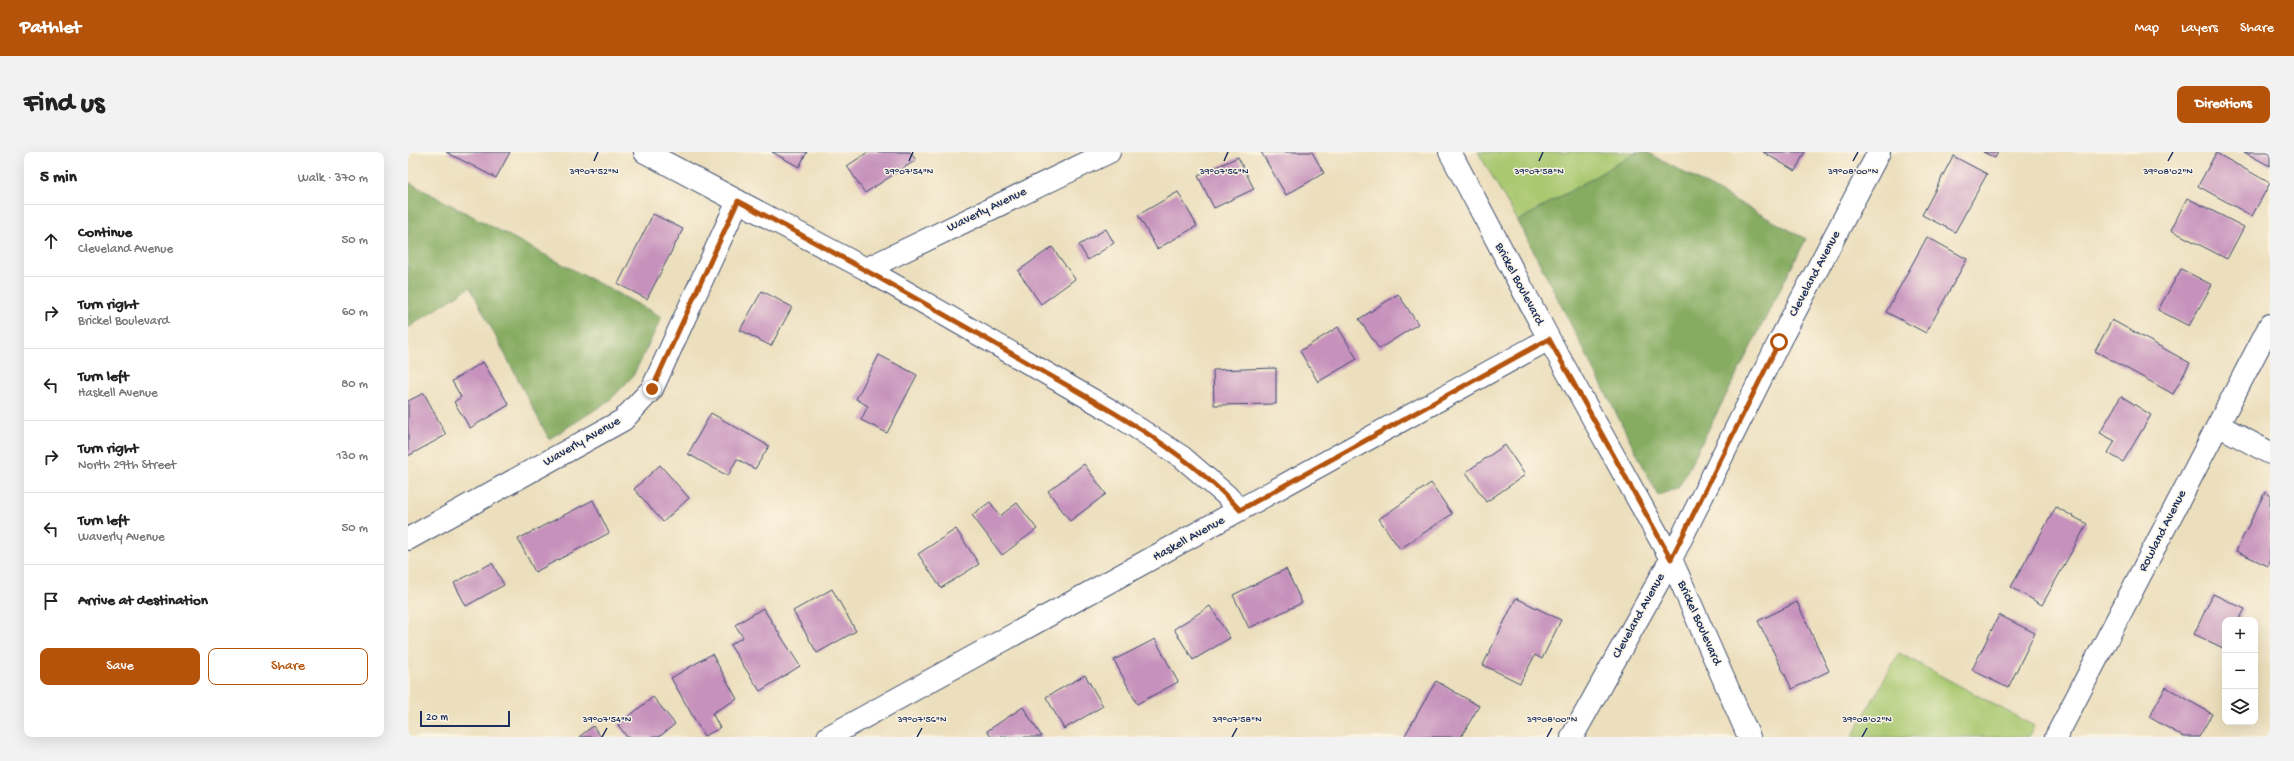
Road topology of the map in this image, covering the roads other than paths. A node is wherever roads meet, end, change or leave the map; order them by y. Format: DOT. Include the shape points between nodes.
graph roads {
  1 [pos="645,152"];
  2 [pos="1109,152"];
  3 [pos="1450,152"];
  4 [pos="1879,152"];
  5 [pos="738,201"];
  6 [pos="866,269"];
  7 [pos="2270,325"];
  8 [pos="1549,339"];
  9 [pos="2218,425"];
  10 [pos="2270,453"];
  11 [pos="1240,510"];
  12 [pos="408,539"];
  13 [pos="1671,559"];
  14 [pos="828,737"];
  15 [pos="1572,737"];
  16 [pos="1749,737"];
  17 [pos="2056,737"];
  1 -- 5 [label="street"];
  2 -- 6 [label="street, Waverly Avenue"];
  3 -- 8 [label="street, Brickel Boulevard"];
  4 -- 13 [label="street, Cleveland Avenue" via="1779,342"];
  5 -- 6 [label="street"];
  5 -- 12 [label="street, Waverly Avenue" via="652,389 623,420"];
  6 -- 11 [label="street" via="1108,410 1182,457"];
  7 -- 9 [label="street, Rowland Avenue"];
  8 -- 11 [label="street, Haskell Avenue"];
  8 -- 13 [label="street, Brickel Boulevard"];
  9 -- 10 [label="street"];
  9 -- 17 [label="street, Rowland Avenue"];
  11 -- 14 [label="street, Haskell Avenue"];
  13 -- 15 [label="street, Cleveland Avenue"];
  13 -- 16 [label="street, Brickel Boulevard"];
}
